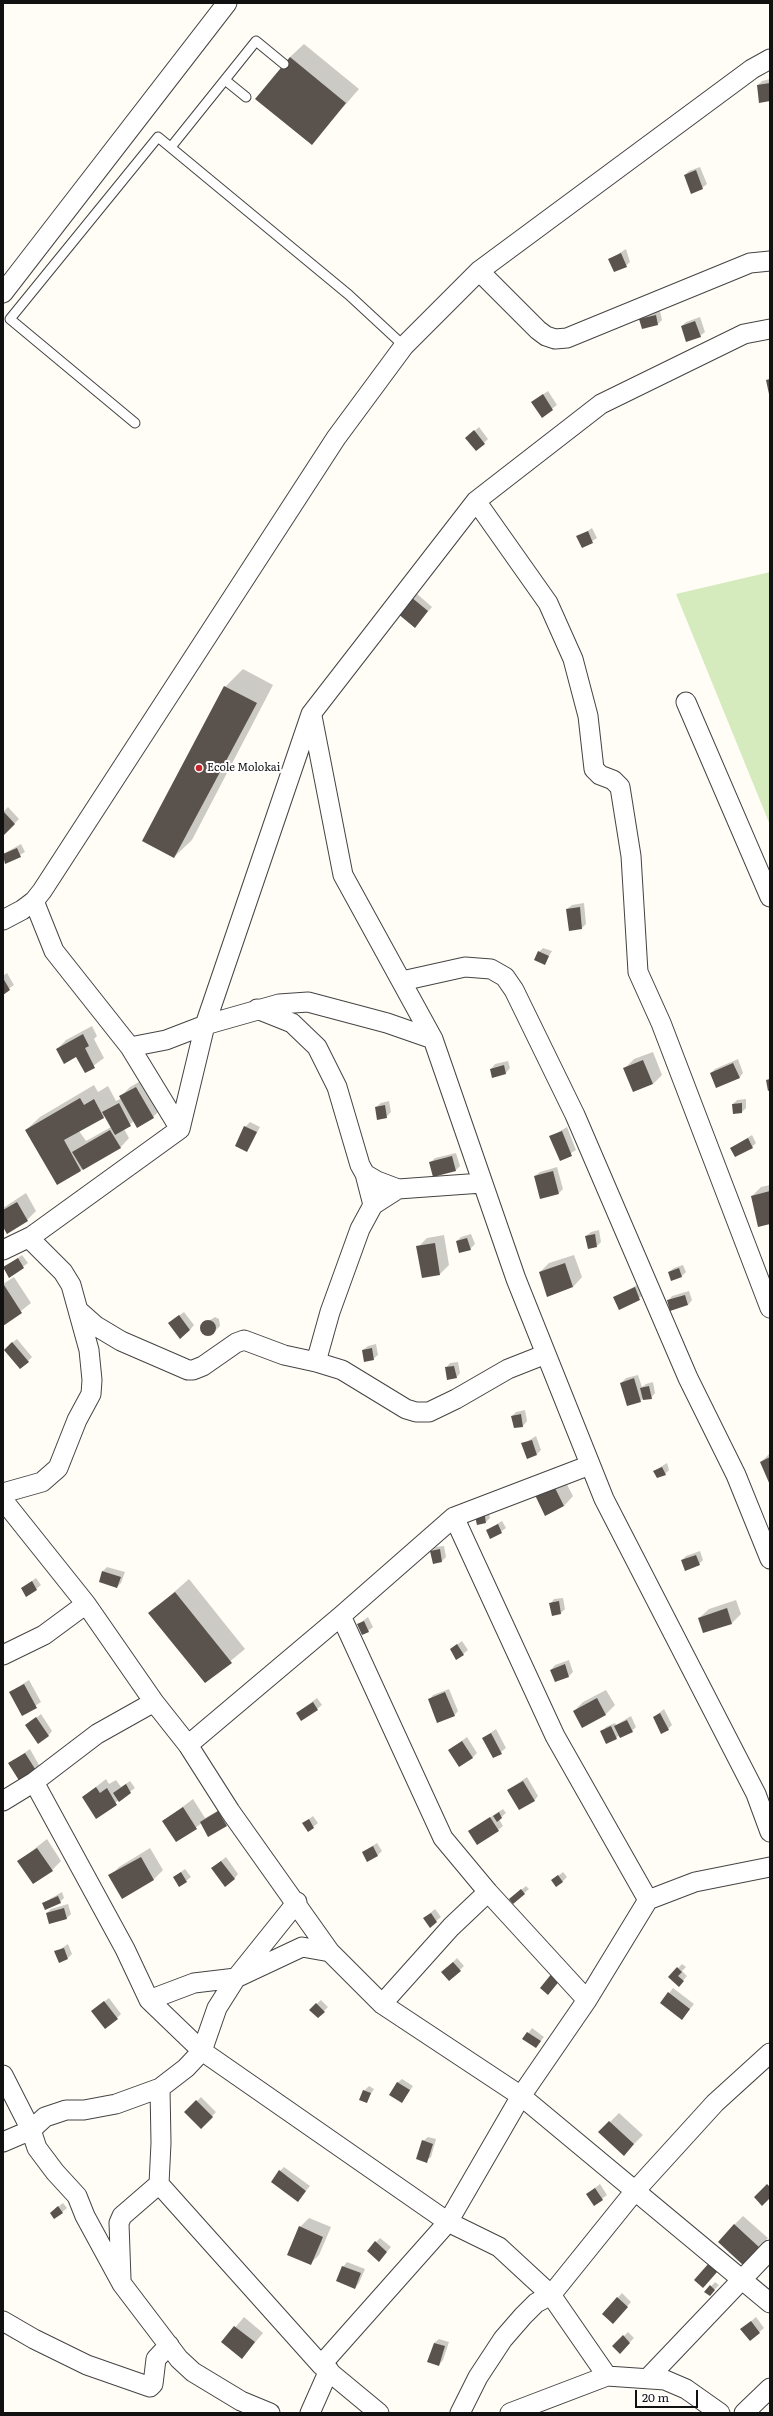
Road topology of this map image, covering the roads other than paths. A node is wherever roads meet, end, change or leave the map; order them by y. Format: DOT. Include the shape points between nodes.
graph roads {
  1 [pos="227,3"];
  2 [pos="770,59"];
  3 [pos="284,64"];
  4 [pos="225,80"];
  5 [pos="246,97"];
  6 [pos="171,148"];
  7 [pos="770,261"];
  8 [pos="479,271"];
  9 [pos="3,293"];
  10 [pos="770,329"];
  11 [pos="404,346"];
  12 [pos="135,423"];
  13 [pos="476,501"];
  14 [pos="686,702"];
  15 [pos="311,714"];
  16 [pos="770,897"];
  17 [pos="34,901"];
  18 [pos="3,920"];
  19 [pos="402,981"];
  20 [pos="257,1009"];
  21 [pos="205,1025"];
  22 [pos="433,1039"];
  23 [pos="130,1046"];
  24 [pos="180,1129"];
  25 [pos="365,1174"];
  26 [pos="482,1183"];
  27 [pos="398,1189"];
  28 [pos="373,1206"];
  29 [pos="32,1236"];
  30 [pos="3,1250"];
  31 [pos="770,1308"];
  32 [pos="78,1310"];
  33 [pos="546,1354"];
  34 [pos="316,1362"];
  35 [pos="590,1465"];
  36 [pos="3,1492"];
  37 [pos="3,1500"];
  38 [pos="454,1517"];
  39 [pos="770,1559"];
  40 [pos="86,1604"];
  41 [pos="341,1616"];
  42 [pos="3,1655"];
  43 [pos="154,1702"];
  44 [pos="188,1745"];
  45 [pos="34,1782"];
  46 [pos="3,1801"];
  47 [pos="770,1832"];
  48 [pos="770,1867"];
  49 [pos="488,1892"];
  50 [pos="648,1900"];
  51 [pos="296,1902"];
  52 [pos="330,1952"];
  53 [pos="236,1978"];
  54 [pos="149,2000"];
  55 [pos="587,2000"];
  56 [pos="382,2004"];
  57 [pos="202,2051"];
  58 [pos="770,2053"];
  59 [pos="3,2075"];
  60 [pos="160,2088"];
  61 [pos="521,2096"];
  62 [pos="31,2130"];
  63 [pos="3,2142"];
  64 [pos="159,2184"];
  65 [pos="634,2192"];
  66 [pos="448,2222"];
  67 [pos="770,2250"];
  68 [pos="742,2280"];
  69 [pos="122,2284"];
  70 [pos="551,2295"];
  71 [pos="770,2303"];
  72 [pos="3,2321"];
  73 [pos="169,2345"];
  74 [pos="325,2368"];
  75 [pos="607,2376"];
  76 [pos="648,2378"];
  77 [pos="770,2388"];
  78 [pos="270,2413"];
  79 [pos="310,2413"];
  80 [pos="379,2413"];
  81 [pos="460,2413"];
  82 [pos="510,2413"];
  83 [pos="720,2413"];
  84 [pos="744,2413"];
  1 -- 9 [label="street"];
  2 -- 8 [label="street" via="752,69"];
  3 -- 4 [label="lane" via="256,41"];
  4 -- 5 [label="lane"];
  4 -- 6 [label="lane"];
  6 -- 11 [label="lane" via="350,295"];
  6 -- 12 [label="lane" via="158,137 10,319"];
  7 -- 8 [label="street" via="750,263 567,338 555,339 538,330"];
  8 -- 11 [label="street"];
  10 -- 13 [label="street" via="744,334 601,404"];
  11 -- 17 [label="street" via="336,438"];
  13 -- 15 [label="street"];
  13 -- 31 [label="street" via="548,603 573,659 588,716 594,769 620,787 631,856 638,972 661,1023"];
  14 -- 16 [label="street"];
  15 -- 19 [label="street" via="343,875"];
  15 -- 21 [label="street"];
  17 -- 18 [label="street"];
  17 -- 23 [label="street" via="54,951"];
  19 -- 22 [label="street"];
  19 -- 39 [label="street" via="465,967 491,969 505,977 514,990 575,1115 688,1378 736,1475"];
  20 -- 21 [label="street"];
  20 -- 22 [label="street" via="308,1002 387,1023"];
  20 -- 25 [label="street" via="292,1023 318,1047 337,1087 360,1165"];
  21 -- 23 [label="street" via="166,1040"];
  21 -- 24 [label="street"];
  22 -- 26 [label="street"];
  23 -- 24 [label="street"];
  24 -- 29 [label="street"];
  25 -- 27 [label="street"];
  25 -- 28 [label="street"];
  26 -- 27 [label="street"];
  26 -- 33 [label="street"];
  27 -- 28 [label="street"];
  28 -- 34 [label="street" via="360,1229 344,1272"];
  29 -- 30 [label="street"];
  29 -- 32 [label="street" via="40,1250 63,1272 71,1285"];
  32 -- 34 [label="street" via="96,1326 121,1341 188,1370 203,1366 244,1340 284,1355"];
  32 -- 36 [label="street" via="89,1350 91,1394 76,1420 58,1468 42,1482"];
  33 -- 34 [label="street" via="508,1369 456,1400 428,1412 406,1409 355,1377"];
  33 -- 35 [label="street"];
  35 -- 38 [label="street"];
  35 -- 47 [label="street" via="604,1500 756,1794"];
  37 -- 40 [label="street"];
  38 -- 41 [label="street"];
  38 -- 50 [label="street" via="555,1736"];
  40 -- 42 [label="street" via="44,1635"];
  40 -- 43 [label="street"];
  41 -- 44 [label="street"];
  41 -- 49 [label="street" via="443,1838"];
  43 -- 44 [label="street"];
  43 -- 45 [label="street" via="97,1734"];
  44 -- 51 [label="street" via="230,1811"];
  45 -- 46 [label="street"];
  45 -- 54 [label="street" via="125,1949"];
  48 -- 50 [label="street" via="695,1882"];
  49 -- 55 [label="street"];
  49 -- 56 [label="street" via="451,1927"];
  50 -- 55 [label="street"];
  51 -- 52 [label="street"];
  51 -- 53 [label="street"];
  52 -- 53 [label="street" via="302,1947"];
  52 -- 56 [label="street"];
  53 -- 54 [label="street" via="194,1983"];
  53 -- 57 [label="street" via="217,2008"];
  54 -- 57 [label="street"];
  55 -- 61 [label="street"];
  56 -- 61 [label="street"];
  57 -- 60 [label="street" via="186,2068"];
  57 -- 66 [label="street"];
  58 -- 65 [label="street" via="715,2103"];
  59 -- 62 [label="street"];
  60 -- 62 [label="street" via="116,2104 84,2110 66,2110 46,2117"];
  60 -- 64 [label="street"];
  61 -- 65 [label="street"];
  61 -- 66 [label="street"];
  62 -- 63 [label="street"];
  62 -- 69 [label="street" via="37,2148 46,2161 77,2196"];
  64 -- 69 [label="street" via="122,2216 119,2223"];
  64 -- 74 [label="street"];
  65 -- 68 [label="street"];
  65 -- 70 [label="street"];
  66 -- 70 [label="street" via="499,2247"];
  66 -- 74 [label="street"];
  67 -- 68 [label="street"];
  68 -- 71 [label="street"];
  68 -- 76 [label="street"];
  69 -- 73 [label="street"];
  70 -- 75 [label="street"];
  70 -- 81 [label="street" via="536,2302 503,2339 478,2377"];
  72 -- 73 [label="street" via="87,2365 150,2387 156,2359"];
  73 -- 78 [label="street" via="193,2372 241,2401"];
  74 -- 79 [label="street"];
  74 -- 80 [label="street"];
  75 -- 76 [label="street" via="625,2379"];
  75 -- 82 [label="street"];
  76 -- 83 [label="street" via="665,2380 686,2389"];
  77 -- 84 [label="street"];
}
